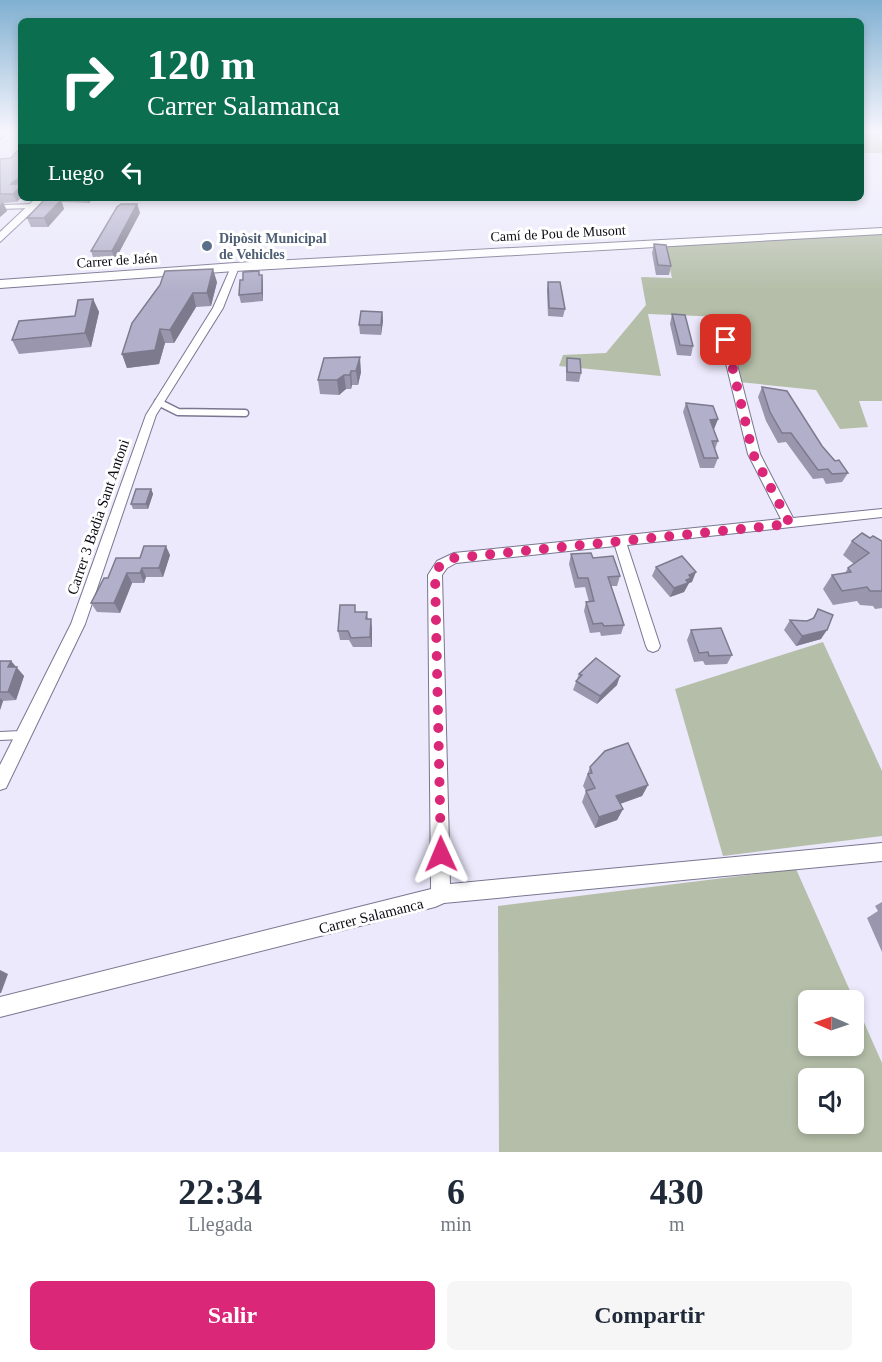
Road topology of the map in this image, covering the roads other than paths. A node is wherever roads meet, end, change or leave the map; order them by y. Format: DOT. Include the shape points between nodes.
graph roads {
  1 [pos="38,202"];
  2 [pos="0,207"];
  3 [pos="882,231"];
  4 [pos="0,237"];
  5 [pos="228,267"];
  6 [pos="0,285"];
  7 [pos="720,318"];
  8 [pos="158,402"];
  9 [pos="245,413"];
  10 [pos="882,513"];
  11 [pos="790,524"];
  12 [pos="620,542"];
  13 [pos="653,646"];
  14 [pos="21,735"];
  15 [pos="0,736"];
  16 [pos="0,782"];
  17 [pos="882,852"];
  18 [pos="440,894"];
  19 [pos="0,1007"];
  1 -- 2 [label="street"];
  1 -- 4 [label="street"];
  3 -- 5 [label="street, Camí de Pou de Musont"];
  5 -- 6 [label="street, Carrer de Jaén"];
  5 -- 8 [label="street, Carrer 3 Badia Sant Antoni" via="218,308"];
  7 -- 11 [label="street" via="753,454"];
  8 -- 9 [label="lane" via="178,412"];
  8 -- 14 [label="street, Carrer 3 Badia Sant Antoni" via="78,624"];
  10 -- 11 [label="street, Carrer Salamanca"];
  11 -- 12 [label="street, Carrer Salamanca"];
  12 -- 13 [label="street"];
  12 -- 18 [label="street, Carrer Salamanca" via="454,558 437,568"];
  14 -- 15 [label="lane"];
  14 -- 16 [label="street, Carrer 3 Badia Sant Antoni"];
  17 -- 18 [label="street"];
  18 -- 19 [label="street, Carrer Salamanca" via="429,902"];
}
